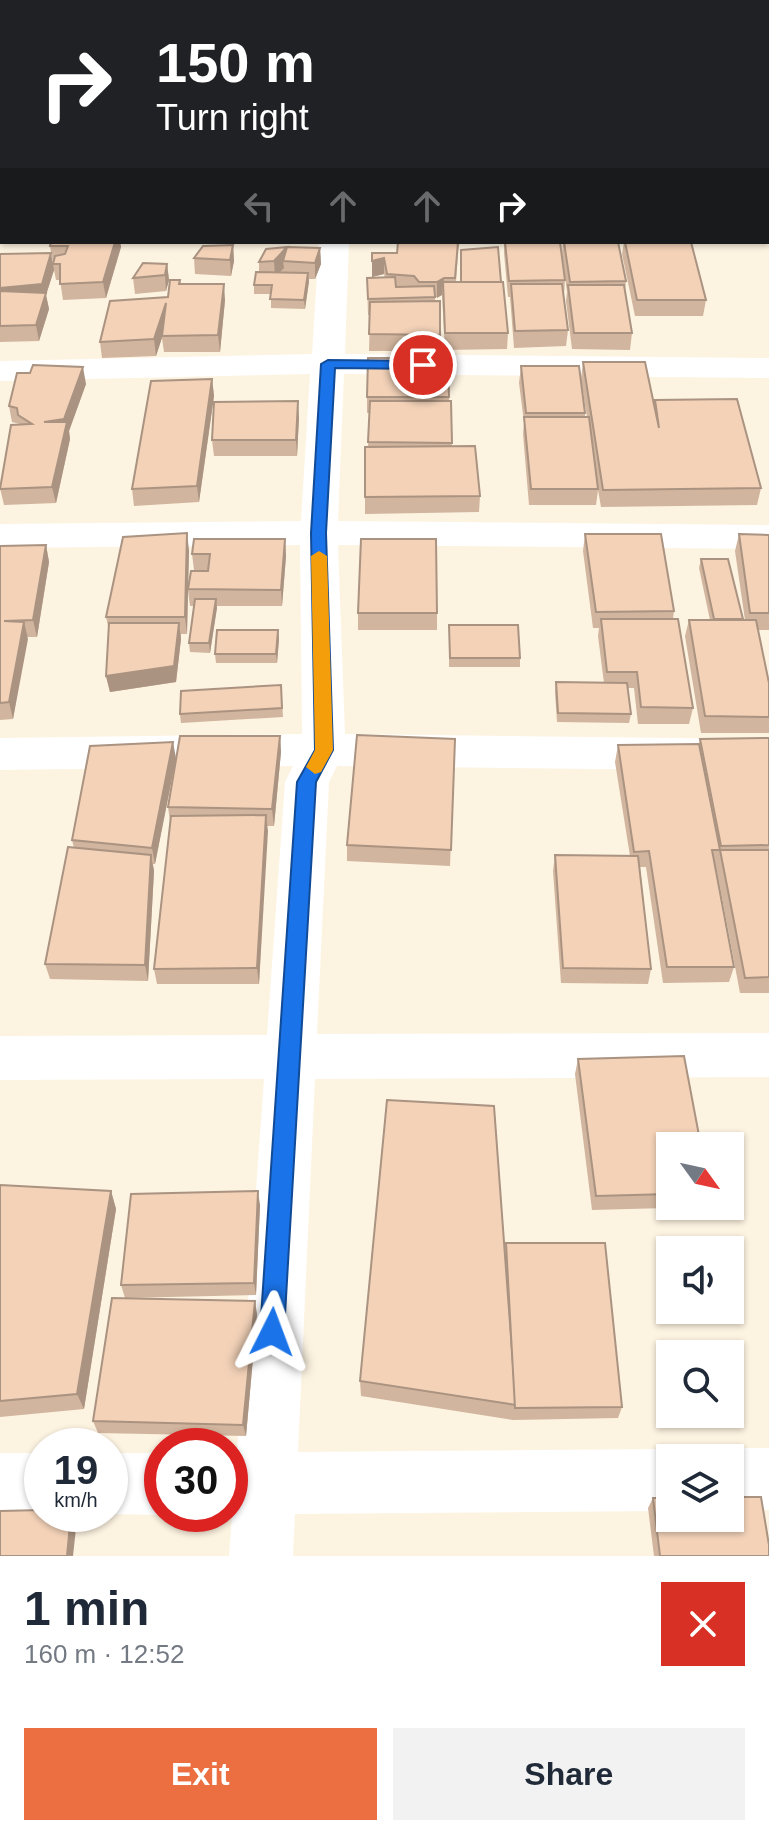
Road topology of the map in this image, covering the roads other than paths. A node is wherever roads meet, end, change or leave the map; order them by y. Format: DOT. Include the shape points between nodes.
graph roads {
  1 [pos="334,244"];
  2 [pos="328,364"];
  3 [pos="769,368"];
  4 [pos="0,371"];
  5 [pos="319,533"];
  6 [pos="0,536"];
  7 [pos="769,537"];
  8 [pos="324,750"];
  9 [pos="0,754"];
  10 [pos="769,755"];
  11 [pos="769,1055"];
  12 [pos="288,1057"];
  13 [pos="0,1058"];
  14 [pos="248,1474"];
  15 [pos="744,1479"];
  16 [pos="769,1479"];
  17 [pos="656,1480"];
  18 [pos="0,1484"];
  19 [pos="24,1484"];
  20 [pos="248,1484"];
  21 [pos="248,1489"];
  22 [pos="261,1556"];
  1 -- 2 [label="street"];
  2 -- 3 [label="street"];
  2 -- 4 [label="street"];
  2 -- 5 [label="street"];
  5 -- 6 [label="street"];
  5 -- 7 [label="street"];
  5 -- 8 [label="street"];
  8 -- 9 [label="street"];
  8 -- 10 [label="street"];
  8 -- 12 [label="street" via="307,782"];
  11 -- 12 [label="street"];
  12 -- 13 [label="street"];
  12 -- 14 [label="street"];
  15 -- 16 [label="street"];
  17 -- 20 [label="street"];
  18 -- 19 [label="street"];
  21 -- 22 [label="street"];
}
